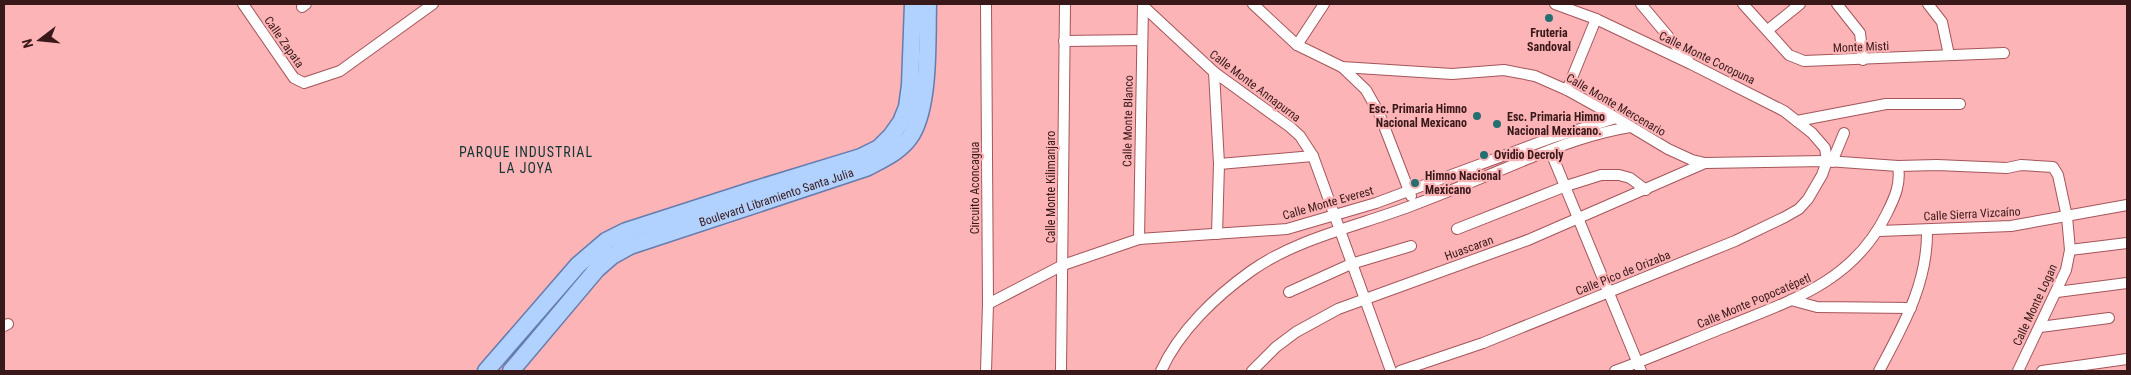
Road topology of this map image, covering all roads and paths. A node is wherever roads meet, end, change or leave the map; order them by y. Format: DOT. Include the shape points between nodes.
graph roads {
  1 [pos="243,4"];
  2 [pos="433,4"];
  3 [pos="914,4"];
  4 [pos="928,4"];
  5 [pos="986,4"];
  6 [pos="1064,4"];
  7 [pos="1253,4"];
  8 [pos="1324,4"];
  9 [pos="1555,4"];
  10 [pos="1640,4"];
  11 [pos="1744,4"];
  12 [pos="1800,4"];
  13 [pos="1837,4"];
  14 [pos="1928,4"];
  15 [pos="1143,5"];
  16 [pos="1596,19"];
  17 [pos="1768,30"];
  18 [pos="1142,40"];
  19 [pos="1064,41"];
  20 [pos="1297,45"];
  21 [pos="2004,53"];
  22 [pos="1948,55"];
  23 [pos="1863,60"];
  24 [pos="1691,64"];
  25 [pos="1342,67"];
  26 [pos="1214,72"];
  27 [pos="1567,90"];
  28 [pos="1960,104"];
  29 [pos="1616,118"];
  30 [pos="1797,121"];
  31 [pos="1630,127"];
  32 [pos="1844,133"];
  33 [pos="1550,150"];
  34 [pos="1313,156"];
  35 [pos="1829,162"];
  36 [pos="1705,163"];
  37 [pos="1219,164"];
  38 [pos="1898,166"];
  39 [pos="1566,186"];
  40 [pos="1646,190"];
  41 [pos="1409,191"];
  42 [pos="1414,205"];
  43 [pos="2127,205"];
  44 [pos="1335,217"];
  45 [pos="2067,217"];
  46 [pos="1579,219"];
  47 [pos="1339,230"];
  48 [pos="1457,230"];
  49 [pos="1927,230"];
  50 [pos="1879,231"];
  51 [pos="1217,234"];
  52 [pos="1139,239"];
  53 [pos="2127,243"];
  54 [pos="1412,246"];
  55 [pos="2070,250"];
  56 [pos="1351,264"];
  57 [pos="1064,265"];
  58 [pos="2127,283"];
  59 [pos="1288,292"];
  60 [pos="1609,292"];
  61 [pos="2057,292"];
  62 [pos="1365,299"];
  63 [pos="1791,300"];
  64 [pos="988,304"];
  65 [pos="1911,308"];
  66 [pos="2109,318"];
  67 [pos="2040,327"];
  68 [pos="2127,359"];
  69 [pos="1639,367"];
  70 [pos="486,371"];
  71 [pos="511,371"];
  72 [pos="986,371"];
  73 [pos="1061,371"];
  74 [pos="1161,371"];
  75 [pos="1252,371"];
  76 [pos="1391,371"];
  77 [pos="1400,371"];
  78 [pos="1615,371"];
  79 [pos="1879,371"];
  80 [pos="2018,371"];
  81 [pos="2042,371"];
  1 -- 2 [label="street, Calle Zapata" via="294,78 304,83 340,71"];
  3 -- 70 [label="main road, Boulevard Libramiento Santa Julia" via="907,107 901,122 879,148 861,157 626,231 606,241 578,265"];
  4 -- 71 [label="main road, Boulevard Libramiento Santa Julia" via="920,114 912,135 896,152 866,168 630,246 612,256 597,269"];
  5 -- 64 [label="street, Circuito Aconcagua"];
  6 -- 19 [label="street, Calle Monte Kilimanjaro"];
  7 -- 20 [label="street, Calle Monte Mercenario"];
  8 -- 20 [label="street"];
  9 -- 16 [label="street, Calle Monte Coropuna"];
  10 -- 24 [label="street"];
  11 -- 17 [label="street, Monte Misti"];
  12 -- 17 [label="street"];
  13 -- 23 [label="street" via="1860,33"];
  14 -- 22 [label="street" via="1942,22"];
  15 -- 18 [label="street, Calle Monte Blanco"];
  15 -- 26 [label="street, Calle Monte Annapurna"];
  16 -- 24 [label="street, Calle Monte Coropuna"];
  16 -- 27 [label="street"];
  17 -- 23 [label="street, Monte Misti" via="1797,59"];
  18 -- 19 [label="street"];
  18 -- 52 [label="street, Calle Monte Blanco"];
  19 -- 57 [label="street, Calle Monte Kilimanjaro"];
  20 -- 25 [label="street, Calle Monte Mercenario"];
  21 -- 22 [label="street, Monte Misti"];
  22 -- 23 [label="street, Monte Misti"];
  24 -- 30 [label="street, Calle Monte Coropuna" via="1770,103"];
  25 -- 27 [label="street, Calle Monte Mercenario" via="1452,74 1511,71 1535,76"];
  25 -- 41 [label="street" via="1366,90 1379,113"];
  26 -- 34 [label="street, Calle Monte Annapurna" via="1290,127"];
  26 -- 37 [label="street"];
  27 -- 29 [label="street, Calle Monte Mercenario"];
  28 -- 30 [label="street" via="1886,104"];
  29 -- 31 [label="street, Calle Monte Mercenario"];
  29 -- 41 [label="street, Calle Monte Everest" via="1551,138"];
  30 -- 35 [label="street, Calle Monte Coropuna" via="1822,142"];
  31 -- 33 [label="street" via="1600,132"];
  31 -- 36 [label="street, Calle Monte Mercenario" via="1668,149"];
  32 -- 35 [label="street, Calle Pico de Orizaba"];
  33 -- 39 [label="street"];
  33 -- 42 [label="street"];
  34 -- 37 [label="street"];
  34 -- 44 [label="street, Calle Monte Annapurna"];
  35 -- 36 [label="street, Calle Monte Mercenario"];
  35 -- 38 [label="street, Calle Monte Mercenario"];
  35 -- 60 [label="street, Calle Pico de Orizaba" via="1815,189 1799,209"];
  36 -- 40 [label="street, Huascaran"];
  37 -- 51 [label="street"];
  38 -- 45 [label="street, Calle Monte Mercenario" via="2053,167 2058,175"];
  38 -- 50 [label="street, Calle Monte Popocatépetl" via="1900,177 1896,193"];
  39 -- 40 [label="street" via="1610,174 1630,178"];
  39 -- 46 [label="street"];
  39 -- 48 [label="street"];
  40 -- 46 [label="street, Huascaran"];
  41 -- 42 [label="street"];
  41 -- 44 [label="street, Calle Monte Everest"];
  42 -- 47 [label="street"];
  43 -- 45 [label="street, Calle Sierra Vizcaíno"];
  44 -- 47 [label="street, Calle Monte Annapurna"];
  44 -- 51 [label="street, Calle Monte Everest" via="1287,229"];
  45 -- 49 [label="street, Calle Sierra Vizcaíno" via="2012,226"];
  45 -- 55 [label="street, Calle Monte Logan"];
  46 -- 60 [label="street"];
  46 -- 62 [label="street, Huascaran"];
  47 -- 56 [label="street, Calle Monte Annapurna"];
  47 -- 74 [label="street" via="1274,257 1251,271 1200,315 1177,342"];
  49 -- 50 [label="street, Calle Sierra Vizcaíno"];
  49 -- 65 [label="street" via="1926,264"];
  50 -- 63 [label="street, Calle Monte Popocatépetl" via="1839,273"];
  51 -- 52 [label="street, Calle Monte Everest"];
  52 -- 57 [label="street, Calle Monte Everest"];
  53 -- 55 [label="street"];
  54 -- 56 [label="street"];
  55 -- 61 [label="street, Calle Monte Logan"];
  56 -- 59 [label="street"];
  56 -- 62 [label="street, Calle Monte Annapurna"];
  57 -- 64 [label="street, Calle Monte Everest"];
  57 -- 73 [label="street, Calle Monte Kilimanjaro"];
  58 -- 61 [label="street"];
  60 -- 69 [label="street"];
  60 -- 77 [label="street, Calle Pico de Orizaba" via="1483,343"];
  61 -- 67 [label="street, Calle Monte Logan"];
  62 -- 75 [label="street, Huascaran" via="1338,309 1296,332"];
  62 -- 76 [label="street, Calle Monte Annapurna"];
  63 -- 65 [label="street" via="1817,307"];
  63 -- 69 [label="street, Calle Monte Popocatépetl"];
  64 -- 72 [label="street, Circuito Aconcagua"];
  65 -- 79 [label="street"];
  66 -- 67 [label="street"];
  67 -- 80 [label="street, Calle Monte Logan"];
  68 -- 81 [label="street"];
  69 -- 78 [label="street, Calle Monte Popocatépetl"];
}
